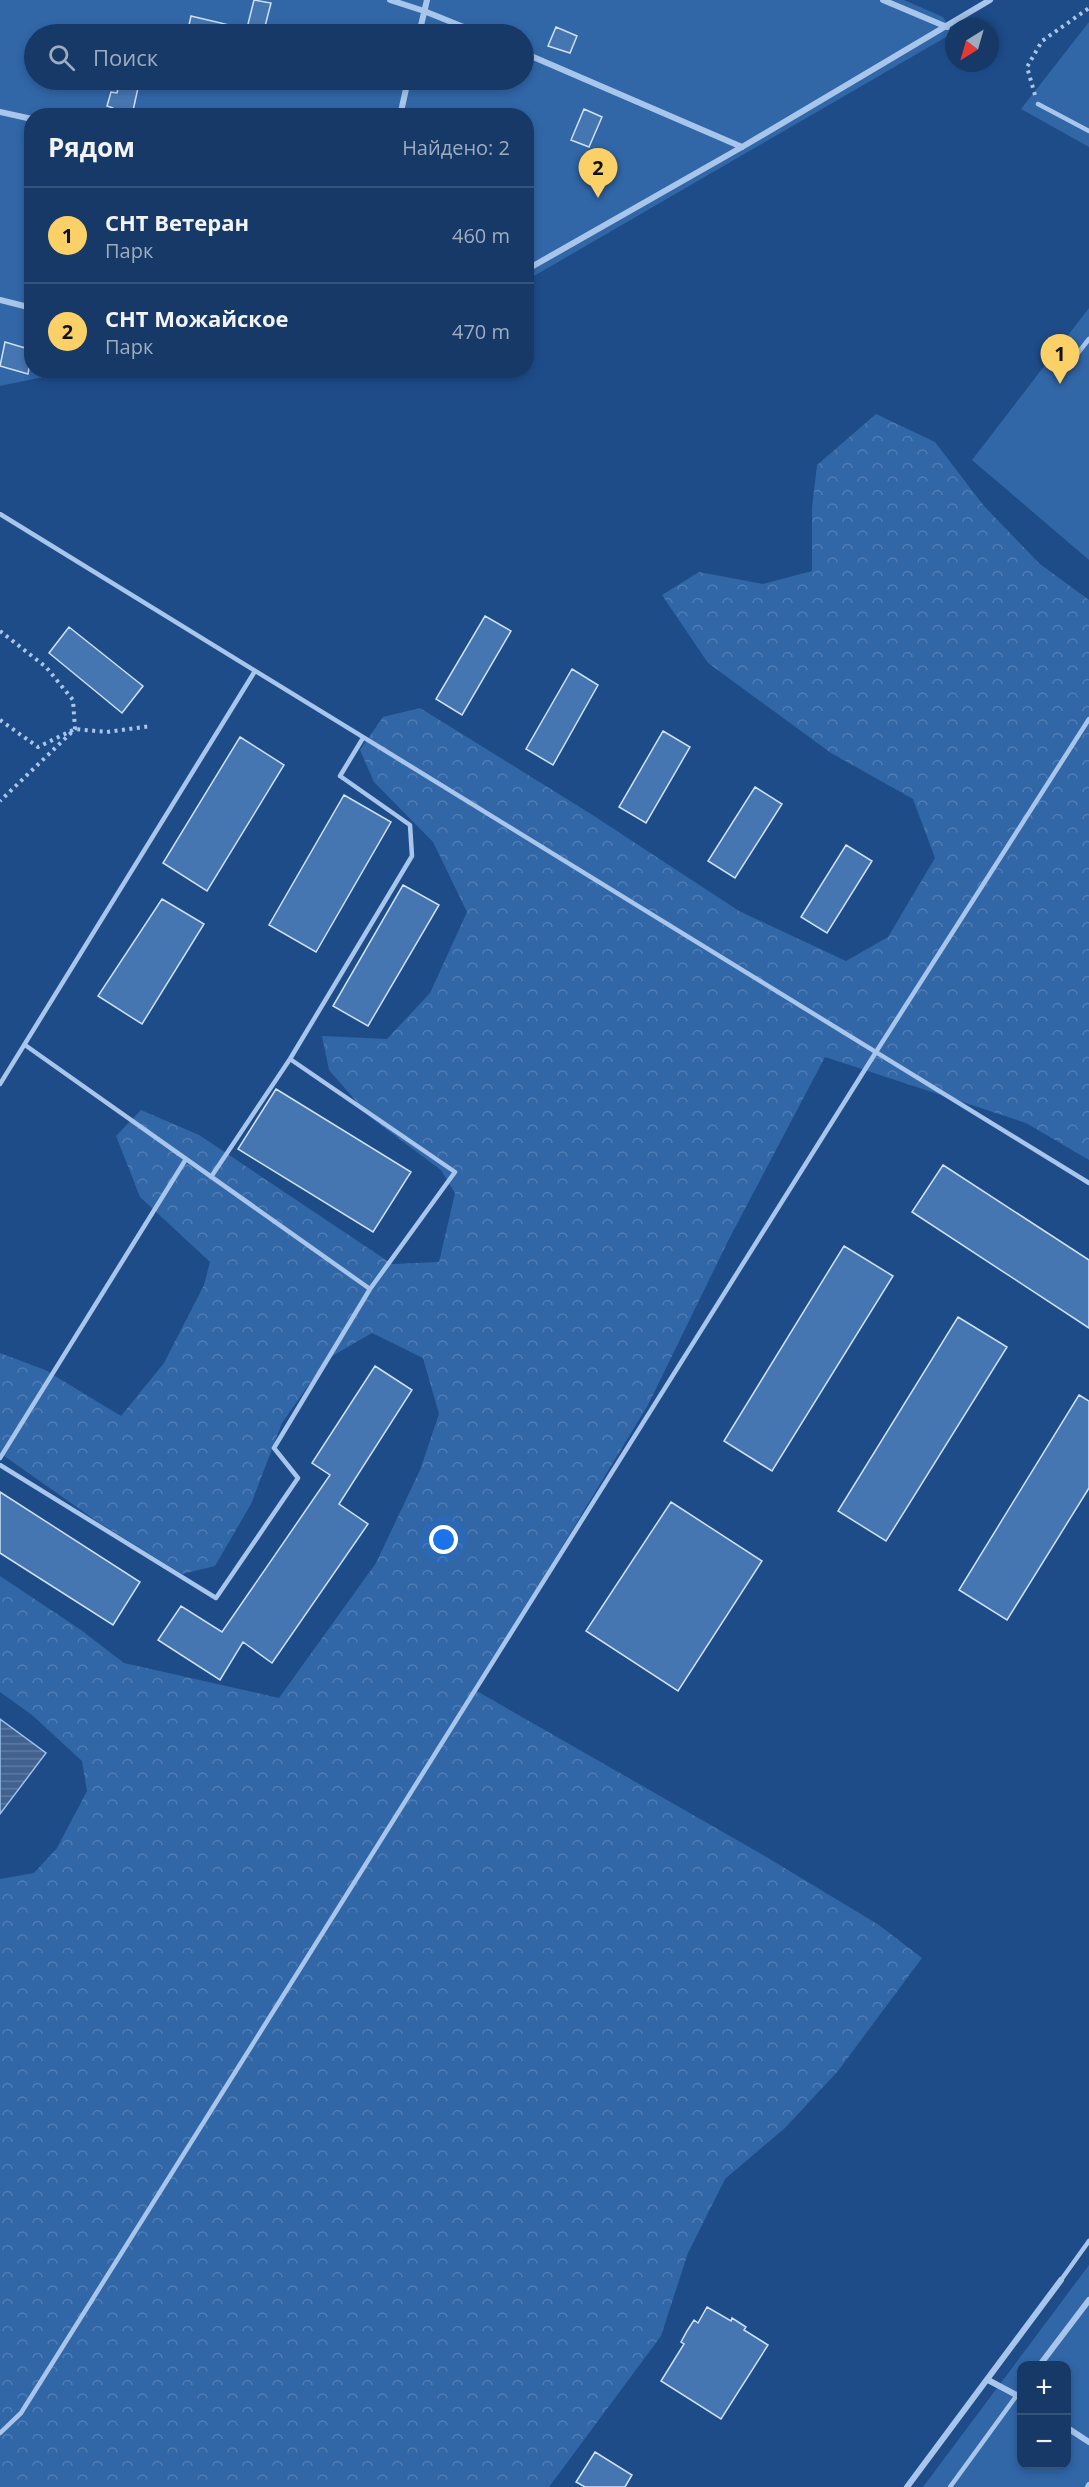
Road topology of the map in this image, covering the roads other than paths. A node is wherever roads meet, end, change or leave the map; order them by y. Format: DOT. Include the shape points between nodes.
graph roads {
  1 [pos="390,0"];
  2 [pos="427,0"];
  3 [pos="883,0"];
  4 [pos="990,0"];
  5 [pos="424,11"];
  6 [pos="960,18"];
  7 [pos="421,24"];
  8 [pos="456,24"];
  9 [pos="945,27"];
  10 [pos="945,28"];
  11 [pos="534,57"];
  12 [pos="406,90"];
  13 [pos="1038,104"];
  14 [pos="402,108"];
  15 [pos="0,112"];
  16 [pos="24,117"];
  17 [pos="1089,131"];
  18 [pos="742,147"];
  19 [pos="534,265"];
  20 [pos="0,300"];
  21 [pos="24,306"];
  22 [pos="1089,339"];
  23 [pos="1063,372"];
  24 [pos="0,514"];
  25 [pos="255,671"];
  26 [pos="1089,719"];
  27 [pos="363,738"];
  28 [pos="25,1045"];
  29 [pos="876,1052"];
  30 [pos="290,1059"];
  31 [pos="0,1084"];
  32 [pos="186,1159"];
  33 [pos="211,1177"];
  34 [pos="1089,1183"];
  35 [pos="370,1289"];
  36 [pos="0,1458"];
  37 [pos="0,1465"];
  38 [pos="1089,2241"];
  39 [pos="1061,2280"];
  40 [pos="1089,2300"];
  41 [pos="1043,2361"];
  42 [pos="988,2380"];
  43 [pos="1017,2396"];
  44 [pos="1017,2400"];
  45 [pos="1071,2430"];
  46 [pos="0,2433"];
  47 [pos="1089,2442"];
  48 [pos="908,2487"];
  49 [pos="950,2487"];
  1 -- 5 [label="street"];
  2 -- 5 [label="street"];
  3 -- 9 [label="street"];
  4 -- 6 [label="street"];
  5 -- 7 [label="street"];
  5 -- 8 [label="street"];
  10 -- 18 [label="street"];
  11 -- 18 [label="street"];
  12 -- 14 [label="street"];
  13 -- 17 [label="lane"];
  15 -- 16 [label="street"];
  18 -- 19 [label="street"];
  20 -- 21 [label="street"];
  22 -- 23 [label="lane"];
  24 -- 25 [label="lane"];
  25 -- 27 [label="lane"];
  25 -- 28 [label="lane"];
  26 -- 29 [label="lane"];
  27 -- 29 [label="lane"];
  27 -- 30 [label="lane" via="340,776 410,825 412,856"];
  28 -- 31 [label="lane"];
  28 -- 32 [label="lane"];
  29 -- 34 [label="lane"];
  29 -- 46 [label="lane" via="21,2413"];
  30 -- 33 [label="lane"];
  30 -- 35 [label="lane" via="455,1172"];
  32 -- 33 [label="lane"];
  32 -- 36 [label="lane"];
  33 -- 35 [label="lane"];
  35 -- 37 [label="lane" via="274,1449 298,1478 216,1598"];
  38 -- 39 [label="lane"];
  39 -- 42 [label="street"];
  40 -- 41 [label="street"];
  42 -- 43 [label="street"];
  42 -- 48 [label="street"];
  44 -- 49 [label="lane"];
  45 -- 47 [label="street"];
}
